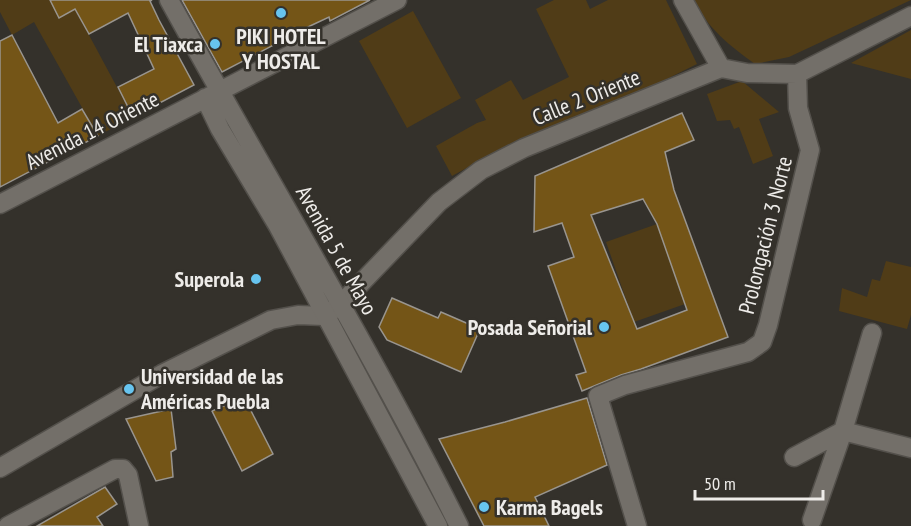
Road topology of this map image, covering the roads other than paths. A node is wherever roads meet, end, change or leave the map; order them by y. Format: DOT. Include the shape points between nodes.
graph roads {
  1 [pos="169,0"];
  2 [pos="683,0"];
  3 [pos="389,2"];
  4 [pos="911,16"];
  5 [pos="721,68"];
  6 [pos="797,74"];
  7 [pos="212,95"];
  8 [pos="0,204"];
  9 [pos="340,305"];
  10 [pos="324,316"];
  11 [pos="872,333"];
  12 [pos="843,431"];
  13 [pos="911,448"];
  14 [pos="794,457"];
  15 [pos="0,468"];
  16 [pos="812,520"];
  17 [pos="8,526"];
  18 [pos="140,526"];
  19 [pos="438,526"];
  20 [pos="459,526"];
  21 [pos="637,526"];
  1 -- 7 [label="street, Avenida 5 de Mayo"];
  2 -- 5 [label="street"];
  3 -- 7 [label="street, Avenida 14 Oriente"];
  4 -- 6 [label="street"];
  5 -- 6 [label="street"];
  5 -- 9 [label="street, Calle 2 Oriente" via="524,148 481,170 439,202"];
  6 -- 21 [label="street, Prolongación 3 Norte" via="798,108 810,150 762,342 748,352 598,396"];
  7 -- 8 [label="street, Avenida 14 Oriente"];
  7 -- 9 [label="street, Avenida 5 de Mayo" via="244,132"];
  7 -- 10 [label="street, Avenida 5 de Mayo" via="220,129 278,226"];
  9 -- 10 [label="street, Calle 2 Oriente"];
  9 -- 20 [label="street, Avenida 5 de Mayo"];
  10 -- 15 [label="street" via="271,320 162,374"];
  10 -- 19 [label="street, Avenida 5 de Mayo"];
  11 -- 12 [label="street"];
  12 -- 13 [label="street"];
  12 -- 14 [label="street"];
  12 -- 16 [label="street"];
  17 -- 18 [label="street" via="115,469 123,469 128,475"];
}
